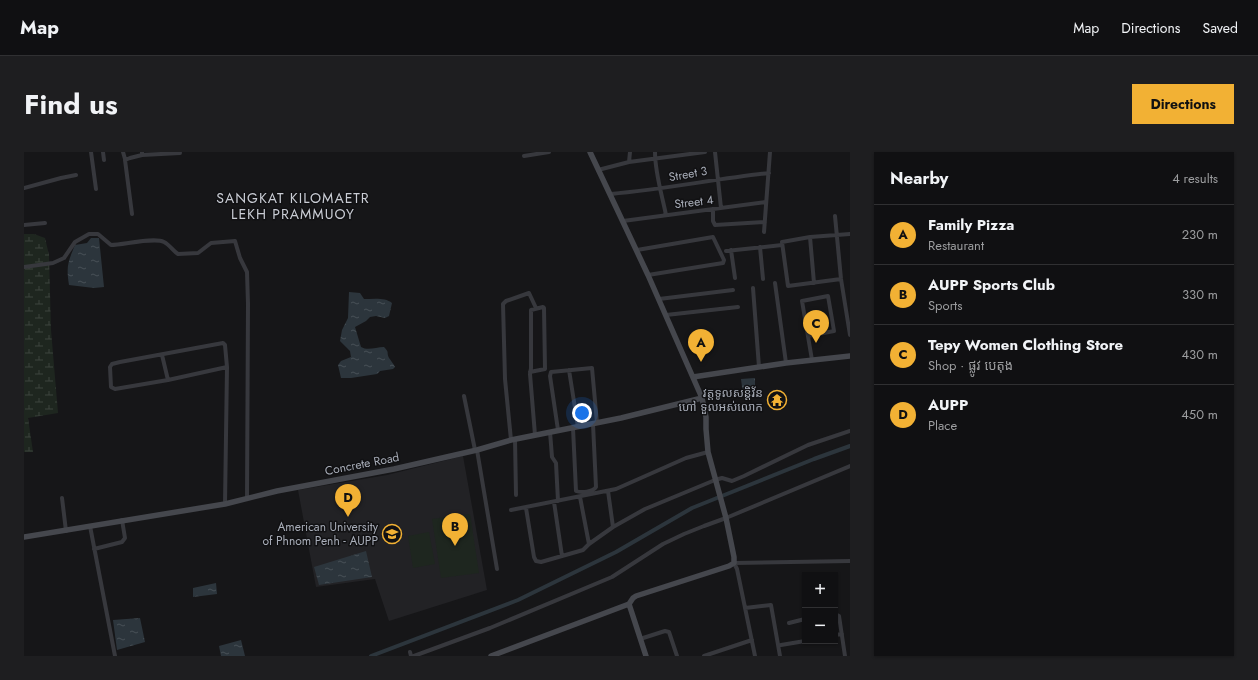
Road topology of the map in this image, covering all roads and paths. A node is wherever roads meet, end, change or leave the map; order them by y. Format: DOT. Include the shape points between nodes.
graph roads {
  1 [pos="91,152"];
  2 [pos="103,152"];
  3 [pos="123,152"];
  4 [pos="549,152"];
  5 [pos="590,152"];
  6 [pos="630,152"];
  7 [pos="655,152"];
  8 [pos="705,152"];
  9 [pos="715,152"];
  10 [pos="770,152"];
  11 [pos="180,153"];
  12 [pos="687,153"];
  13 [pos="142,154"];
  14 [pos="524,156"];
  15 [pos="125,159"];
  16 [pos="655,159"];
  17 [pos="104,160"];
  18 [pos="629,162"];
  19 [pos="598,170"];
  20 [pos="769,173"];
  21 [pos="76,175"];
  22 [pos="719,179"];
  23 [pos="24,188"];
  24 [pos="96,189"];
  25 [pos="660,189"];
  26 [pos="610,194"];
  27 [pos="766,202"];
  28 [pos="721,208"];
  29 [pos="713,209"];
  30 [pos="132,214"];
  31 [pos="666,215"];
  32 [pos="835,216"];
  33 [pos="623,221"];
  34 [pos="765,222"];
  35 [pos="45,223"];
  36 [pos="24,225"];
  37 [pos="764,232"];
  38 [pos="850,234"];
  39 [pos="837,235"];
  40 [pos="810,237"];
  41 [pos="782,245"];
  42 [pos="760,247"];
  43 [pos="637,250"];
  44 [pos="732,250"];
  45 [pos="726,251"];
  46 [pos="24,267"];
  47 [pos="648,275"];
  48 [pos="735,278"];
  49 [pos="763,279"];
  50 [pos="841,279"];
  51 [pos="775,283"];
  52 [pos="814,283"];
  53 [pos="753,288"];
  54 [pos="733,290"];
  55 [pos="659,300"];
  56 [pos="738,307"];
  57 [pos="536,308"];
  58 [pos="666,315"];
  59 [pos="850,335"];
  60 [pos="808,336"];
  61 [pos="162,355"];
  62 [pos="850,356"];
  63 [pos="812,360"];
  64 [pos="786,363"];
  65 [pos="227,367"];
  66 [pos="759,367"];
  67 [pos="569,370"];
  68 [pos="530,372"];
  69 [pos="693,376"];
  70 [pos="168,380"];
  71 [pos="464,396"];
  72 [pos="702,398"];
  73 [pos="595,423"];
  74 [pos="576,427"];
  75 [pos="558,430"];
  76 [pos="850,431"];
  77 [pos="550,432"];
  78 [pos="535,435"];
  79 [pos="513,440"];
  80 [pos="476,450"];
  81 [pos="708,452"];
  82 [pos="850,466"];
  83 [pos="715,481"];
  84 [pos="608,491"];
  85 [pos="516,495"];
  86 [pos="580,497"];
  87 [pos="62,498"];
  88 [pos="247,498"];
  89 [pos="556,502"];
  90 [pos="225,504"];
  91 [pos="526,508"];
  92 [pos="511,510"];
  93 [pos="725,516"];
  94 [pos="122,520"];
  95 [pos="90,526"];
  96 [pos="613,527"];
  97 [pos="66,531"];
  98 [pos="24,537"];
  99 [pos="589,544"];
  100 [pos="94,549"];
  101 [pos="562,556"];
  102 [pos="850,561"];
  103 [pos="734,562"];
  104 [pos="497,569"];
  105 [pos="629,604"];
  106 [pos="745,608"];
  107 [pos="838,616"];
  108 [pos="802,620"];
  109 [pos="789,623"];
  110 [pos="842,634"];
  111 [pos="838,635"];
  112 [pos="640,640"];
  113 [pos="752,640"];
  114 [pos="802,642"];
  115 [pos="781,645"];
  116 [pos="115,656"];
  117 [pos="414,656"];
  118 [pos="491,656"];
  119 [pos="646,656"];
  120 [pos="677,656"];
  121 [pos="703,656"];
  122 [pos="755,656"];
  123 [pos="780,656"];
  124 [pos="845,656"];
  1 -- 24 [label="street"];
  2 -- 17 [label="street"];
  3 -- 15 [label="street"];
  4 -- 14 [label="street"];
  5 -- 19 [label="street"];
  6 -- 18 [label="street"];
  7 -- 16 [label="street"];
  8 -- 12 [label="street"];
  9 -- 22 [label="street"];
  10 -- 20 [label="street"];
  11 -- 13 [label="street"];
  12 -- 16 [label="street"];
  13 -- 15 [label="street"];
  15 -- 30 [label="street"];
  16 -- 18 [label="street"];
  16 -- 25 [label="street"];
  18 -- 19 [label="street"];
  19 -- 26 [label="street"];
  20 -- 22 [label="street, Street 3"];
  20 -- 27 [label="street"];
  21 -- 23 [label="street"];
  22 -- 25 [label="street, Street 3"];
  22 -- 28 [label="street"];
  25 -- 26 [label="street, Street 3"];
  25 -- 31 [label="street"];
  26 -- 33 [label="street"];
  27 -- 28 [label="street, Street 4"];
  27 -- 34 [label="street"];
  28 -- 29 [label="street, Street 4"];
  29 -- 31 [label="street, Street 4"];
  29 -- 34 [label="street" via="715,225"];
  31 -- 33 [label="street, Street 4"];
  32 -- 39 [label="street"];
  33 -- 43 [label="street"];
  34 -- 37 [label="street"];
  35 -- 36 [label="street"];
  38 -- 39 [label="street"];
  39 -- 40 [label="street"];
  39 -- 50 [label="street"];
  40 -- 41 [label="street" via="782,241"];
  40 -- 52 [label="street"];
  41 -- 42 [label="street"];
  41 -- 52 [label="street" via="788,286"];
  42 -- 44 [label="street"];
  42 -- 49 [label="street"];
  43 -- 47 [label="street"];
  43 -- 47 [label="street" via="713,237 724,260"];
  44 -- 45 [label="street"];
  44 -- 48 [label="street"];
  46 -- 88 [label="street" via="53,263 64,258 75,242 89,234 98,234 111,245 161,241 178,254 198,253 211,243 235,241 247,272"];
  47 -- 55 [label="street"];
  50 -- 52 [label="street"];
  50 -- 59 [label="street"];
  51 -- 64 [label="street"];
  53 -- 66 [label="street"];
  54 -- 55 [label="street"];
  55 -- 58 [label="street"];
  56 -- 58 [label="street"];
  57 -- 68 [label="street" via="530,310"];
  57 -- 68 [label="street" via="544,308 545,369"];
  57 -- 79 [label="street" via="529,293 503,304 505,379"];
  58 -- 69 [label="street"];
  60 -- 60 [label="street" via="834,331 829,297 802,300"];
  60 -- 63 [label="street"];
  61 -- 65 [label="street" via="224,343"];
  61 -- 70 [label="street"];
  61 -- 70 [label="street" via="110,365 111,387 115,389"];
  62 -- 63 [label="street"];
  63 -- 64 [label="street"];
  64 -- 66 [label="street"];
  65 -- 70 [label="street"];
  65 -- 90 [label="street"];
  66 -- 69 [label="street"];
  67 -- 73 [label="street" via="589,367 593,369"];
  67 -- 74 [label="street"];
  67 -- 75 [label="street" via="550,374"];
  68 -- 78 [label="street"];
  69 -- 72 [label="street"];
  71 -- 80 [label="street"];
  72 -- 73 [label="street, Concrete Road"];
  72 -- 81 [label="street"];
  73 -- 74 [label="street, Concrete Road"];
  73 -- 74 [label="street" via="594,490 576,491"];
  74 -- 75 [label="street, Concrete Road"];
  75 -- 77 [label="street, Concrete Road"];
  76 -- 83 [label="street" via="808,445 732,481 722,478"];
  77 -- 78 [label="street, Concrete Road"];
  77 -- 89 [label="street" via="552,457 556,463"];
  78 -- 79 [label="street, Concrete Road"];
  79 -- 80 [label="street, Concrete Road"];
  79 -- 85 [label="street"];
  80 -- 88 [label="street, Concrete Road"];
  80 -- 104 [label="street"];
  81 -- 83 [label="street"];
  81 -- 84 [label="street" via="686,458"];
  82 -- 93 [label="street"];
  83 -- 93 [label="street"];
  83 -- 96 [label="street" via="645,509"];
  84 -- 86 [label="street"];
  84 -- 96 [label="street"];
  86 -- 89 [label="street"];
  86 -- 99 [label="street"];
  87 -- 97 [label="street"];
  88 -- 90 [label="street, Concrete Road"];
  89 -- 91 [label="street"];
  89 -- 101 [label="street"];
  90 -- 94 [label="street, Concrete Road"];
  91 -- 92 [label="street"];
  91 -- 101 [label="street" via="536,561"];
  93 -- 103 [label="street"];
  93 -- 117 [label="street" via="663,544 612,577 468,637"];
  94 -- 95 [label="street, Concrete Road"];
  94 -- 100 [label="street" via="125,538 122,542"];
  95 -- 97 [label="street, Concrete Road"];
  95 -- 100 [label="street"];
  96 -- 99 [label="street"];
  97 -- 98 [label="street, Concrete Road"];
  99 -- 101 [label="street" via="583,550"];
  100 -- 116 [label="street"];
  102 -- 103 [label="street"];
  103 -- 105 [label="street" via="729,566 636,596"];
  103 -- 106 [label="street"];
  105 -- 112 [label="street"];
  105 -- 118 [label="street"];
  106 -- 113 [label="street"];
  106 -- 123 [label="street" via="771,605"];
  107 -- 110 [label="street"];
  108 -- 109 [label="street"];
  110 -- 111 [label="street"];
  110 -- 124 [label="street"];
  112 -- 119 [label="street"];
  112 -- 120 [label="street" via="665,631 669,632"];
  113 -- 121 [label="street"];
  113 -- 122 [label="street"];
  114 -- 115 [label="street"];
}
